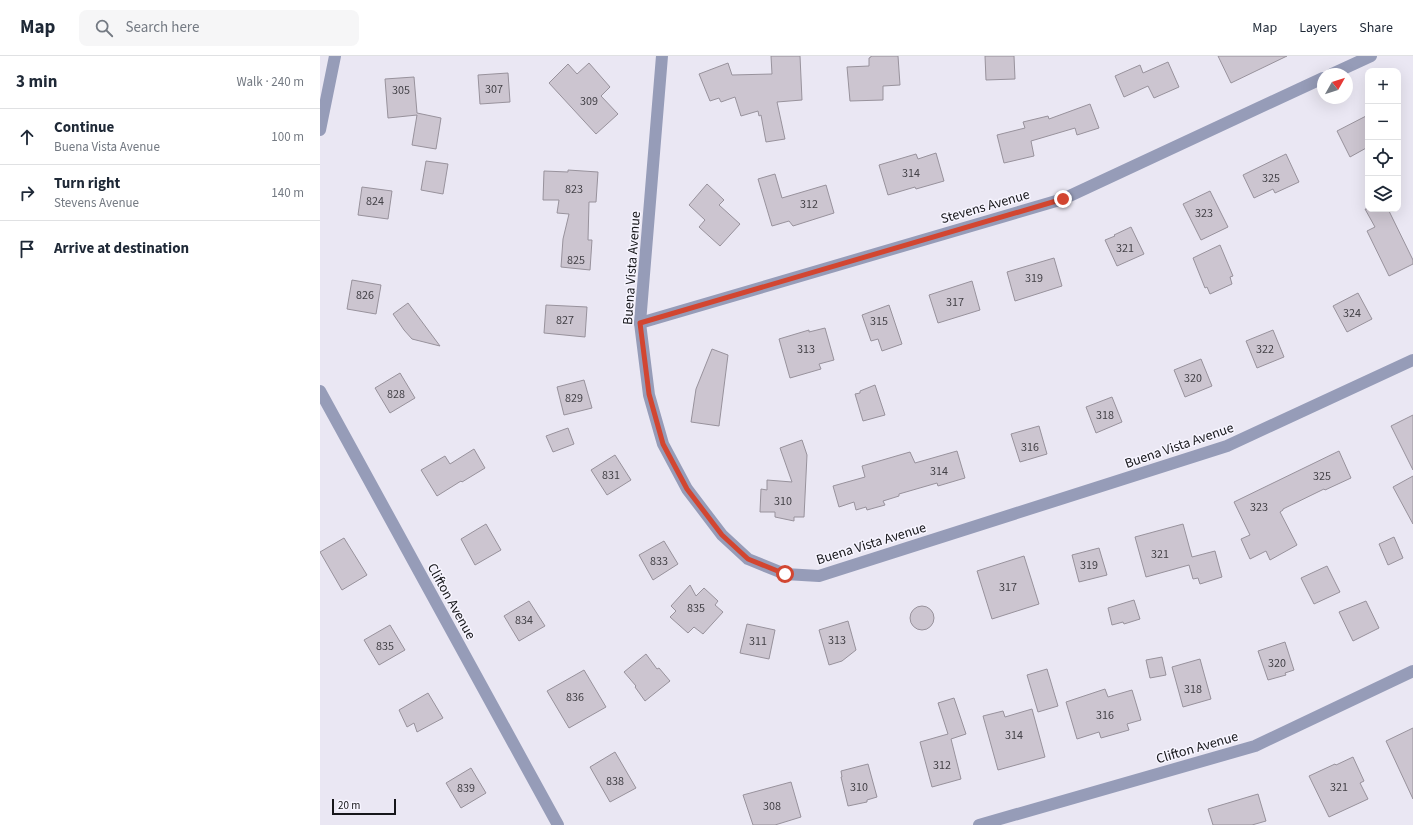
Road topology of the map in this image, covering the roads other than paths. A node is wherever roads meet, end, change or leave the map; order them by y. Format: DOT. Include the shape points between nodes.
graph roads {
  1 [pos="335,56"];
  2 [pos="662,56"];
  3 [pos="1371,56"];
  4 [pos="1345,68"];
  5 [pos="1317,81"];
  6 [pos="320,130"];
  7 [pos="640,323"];
  8 [pos="1413,360"];
  9 [pos="320,391"];
  10 [pos="1413,671"];
  11 [pos="558,825"];
  12 [pos="979,825"];
  1 -- 6 [label="street"];
  2 -- 7 [label="street, Buena Vista Avenue"];
  3 -- 4 [label="street"];
  5 -- 7 [label="street, Stevens Avenue" via="1063,199"];
  7 -- 8 [label="street, Buena Vista Avenue" via="649,394 663,444 687,489 722,535 748,559 785,574 819,576 1227,446"];
  9 -- 11 [label="street, Clifton Avenue"];
  10 -- 12 [label="street, Clifton Avenue" via="1255,746"];
}
